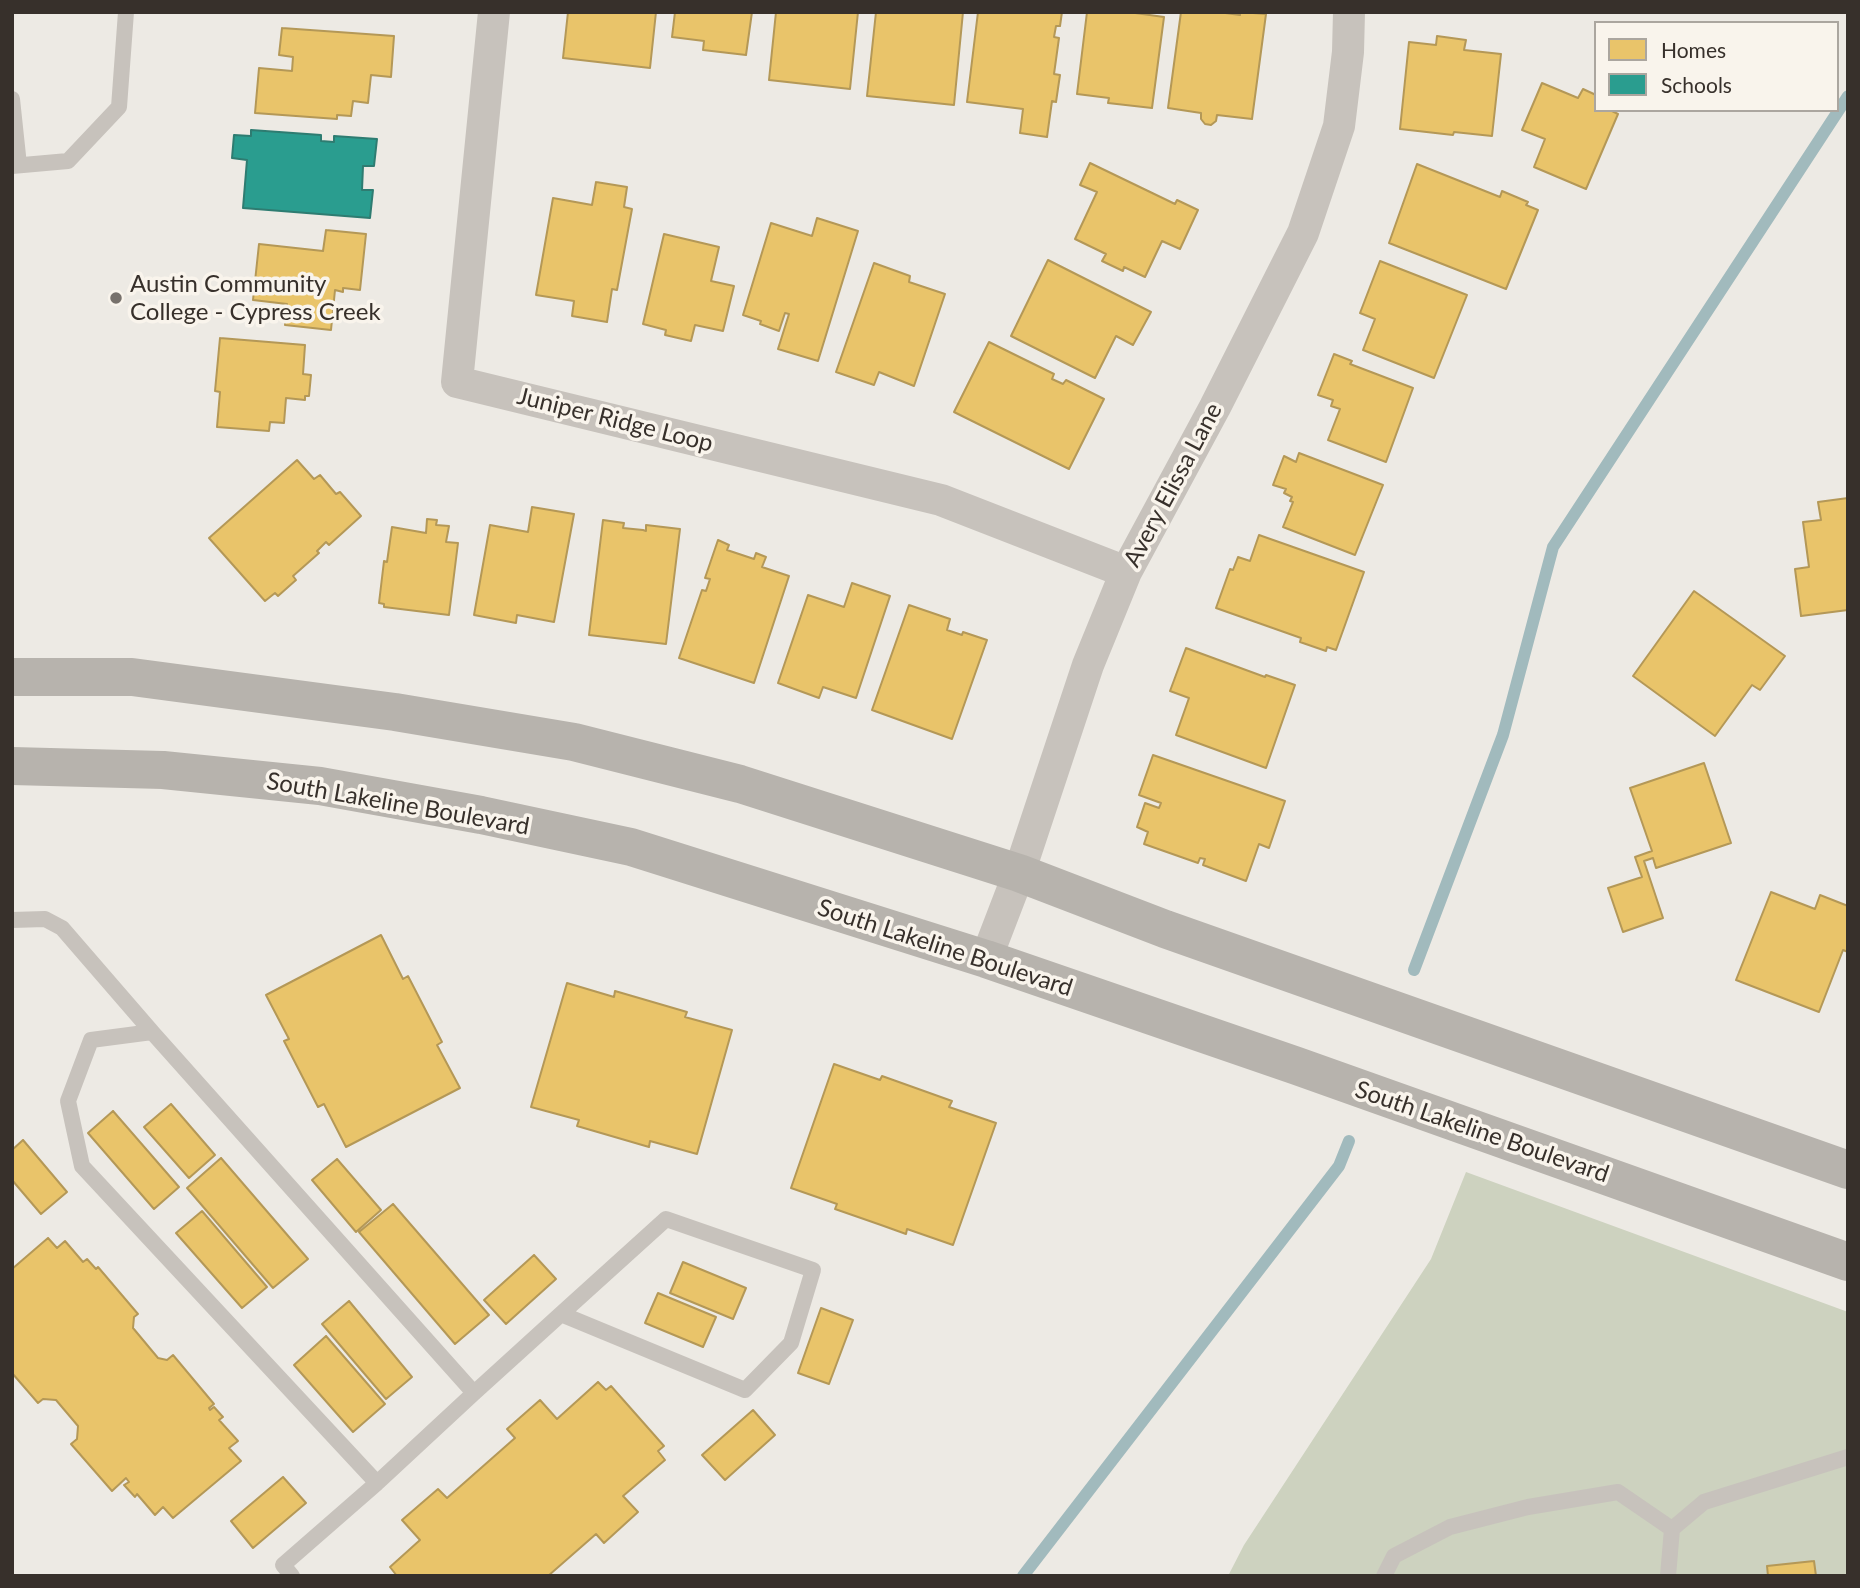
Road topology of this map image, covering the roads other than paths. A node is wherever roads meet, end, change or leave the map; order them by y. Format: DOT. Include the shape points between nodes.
graph roads {
  1 [pos="126,12"];
  2 [pos="494,12"];
  3 [pos="1349,12"];
  4 [pos="12,99"];
  5 [pos="16,166"];
  6 [pos="1126,572"];
  7 [pos="12,677"];
  8 [pos="12,766"];
  9 [pos="1019,873"];
  10 [pos="12,920"];
  11 [pos="986,959"];
  12 [pos="152,1032"];
  13 [pos="1848,1171"];
  14 [pos="1848,1262"];
  15 [pos="561,1314"];
  16 [pos="474,1393"];
  17 [pos="1848,1457"];
  18 [pos="377,1483"];
  19 [pos="1672,1530"];
  20 [pos="292,1576"];
  21 [pos="1384,1576"];
  22 [pos="1668,1576"];
  1 -- 5 [label="lane" via="119,107 68,161"];
  2 -- 6 [label="street, Juniper Ridge Loop" via="457,382 941,500"];
  3 -- 6 [label="street, Avery Elissa Lane" via="1339,126 1303,233"];
  4 -- 5 [label="lane"];
  6 -- 9 [label="street, Avery Elissa Lane" via="1088,665"];
  7 -- 9 [label="main road" via="132,677 574,741 740,784"];
  8 -- 11 [label="main road, South Lakeline Boulevard" via="163,770 320,786 481,815 631,846"];
  9 -- 11 [label="street, Avery Elissa Lane"];
  9 -- 13 [label="main road"];
  10 -- 12 [label="lane" via="45,919 62,928"];
  11 -- 14 [label="main road, South Lakeline Boulevard"];
  12 -- 16 [label="lane"];
  12 -- 18 [label="lane" via="91,1040 68,1101 82,1166"];
  15 -- 15 [label="lane" via="666,1219 814,1270 791,1343 745,1390"];
  15 -- 16 [label="lane"];
  16 -- 18 [label="lane"];
  17 -- 19 [label="lane" via="1704,1502"];
  18 -- 20 [label="lane" via="284,1566"];
  19 -- 21 [label="lane" via="1618,1492 1528,1507 1450,1527 1394,1556"];
  19 -- 22 [label="lane"];
}
